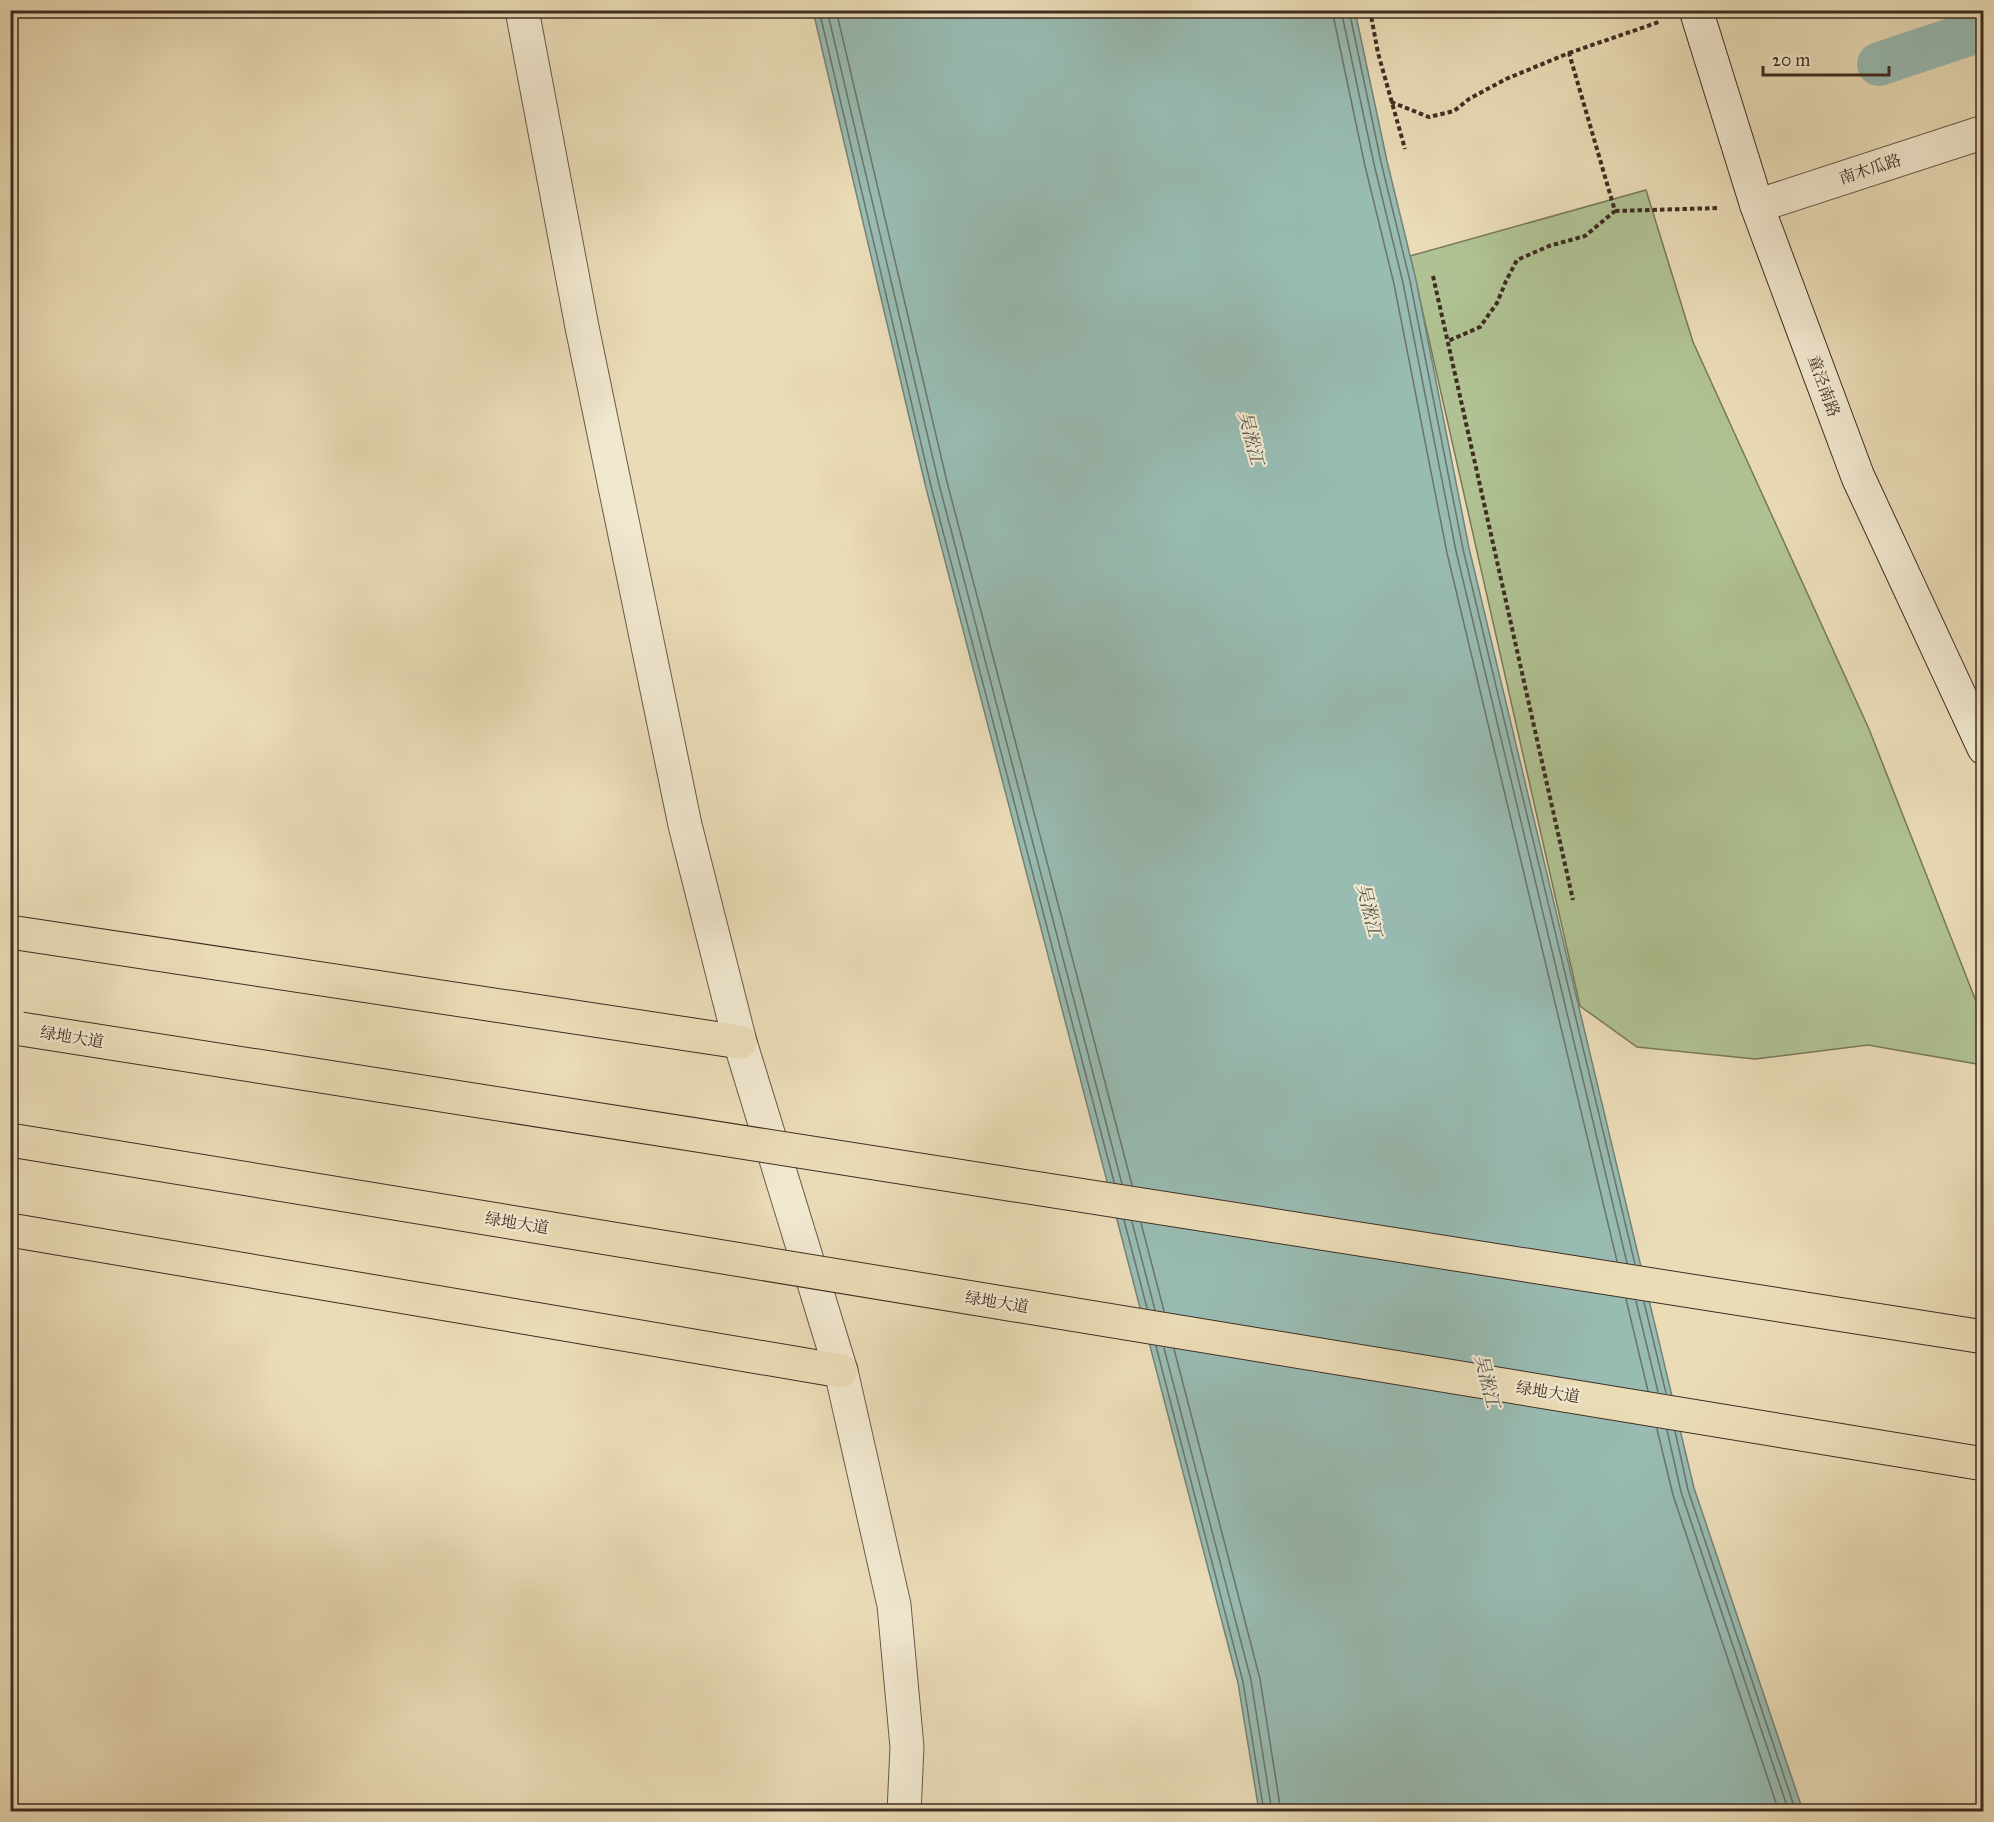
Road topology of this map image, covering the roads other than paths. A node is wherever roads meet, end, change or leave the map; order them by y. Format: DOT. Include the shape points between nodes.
graph roads {
  1 [pos="522,10"];
  2 [pos="1696,10"];
  3 [pos="1983,132"];
  4 [pos="1757,206"];
  5 [pos="1983,748"];
  6 [pos="10,932"];
  7 [pos="16,1029"];
  8 [pos="740,1042"];
  9 [pos="10,1140"];
  10 [pos="10,1230"];
  11 [pos="1983,1337"];
  12 [pos="841,1371"];
  13 [pos="1983,1464"];
  14 [pos="904,1812"];
  1 -- 8 [label="street" via="582,327 685,825"];
  2 -- 4 [label="street, 童泾南路"];
  3 -- 4 [label="street, 南木瓜路"];
  4 -- 5 [label="street, 童泾南路" via="1858,477"];
  6 -- 8 [label="main road"];
  7 -- 11 [label="main road, 绿地大道, bridge"];
  8 -- 12 [label="street"];
  9 -- 13 [label="main road, 绿地大道, bridge"];
  10 -- 12 [label="main road"];
  12 -- 14 [label="street" via="894,1605 907,1747"];
}
